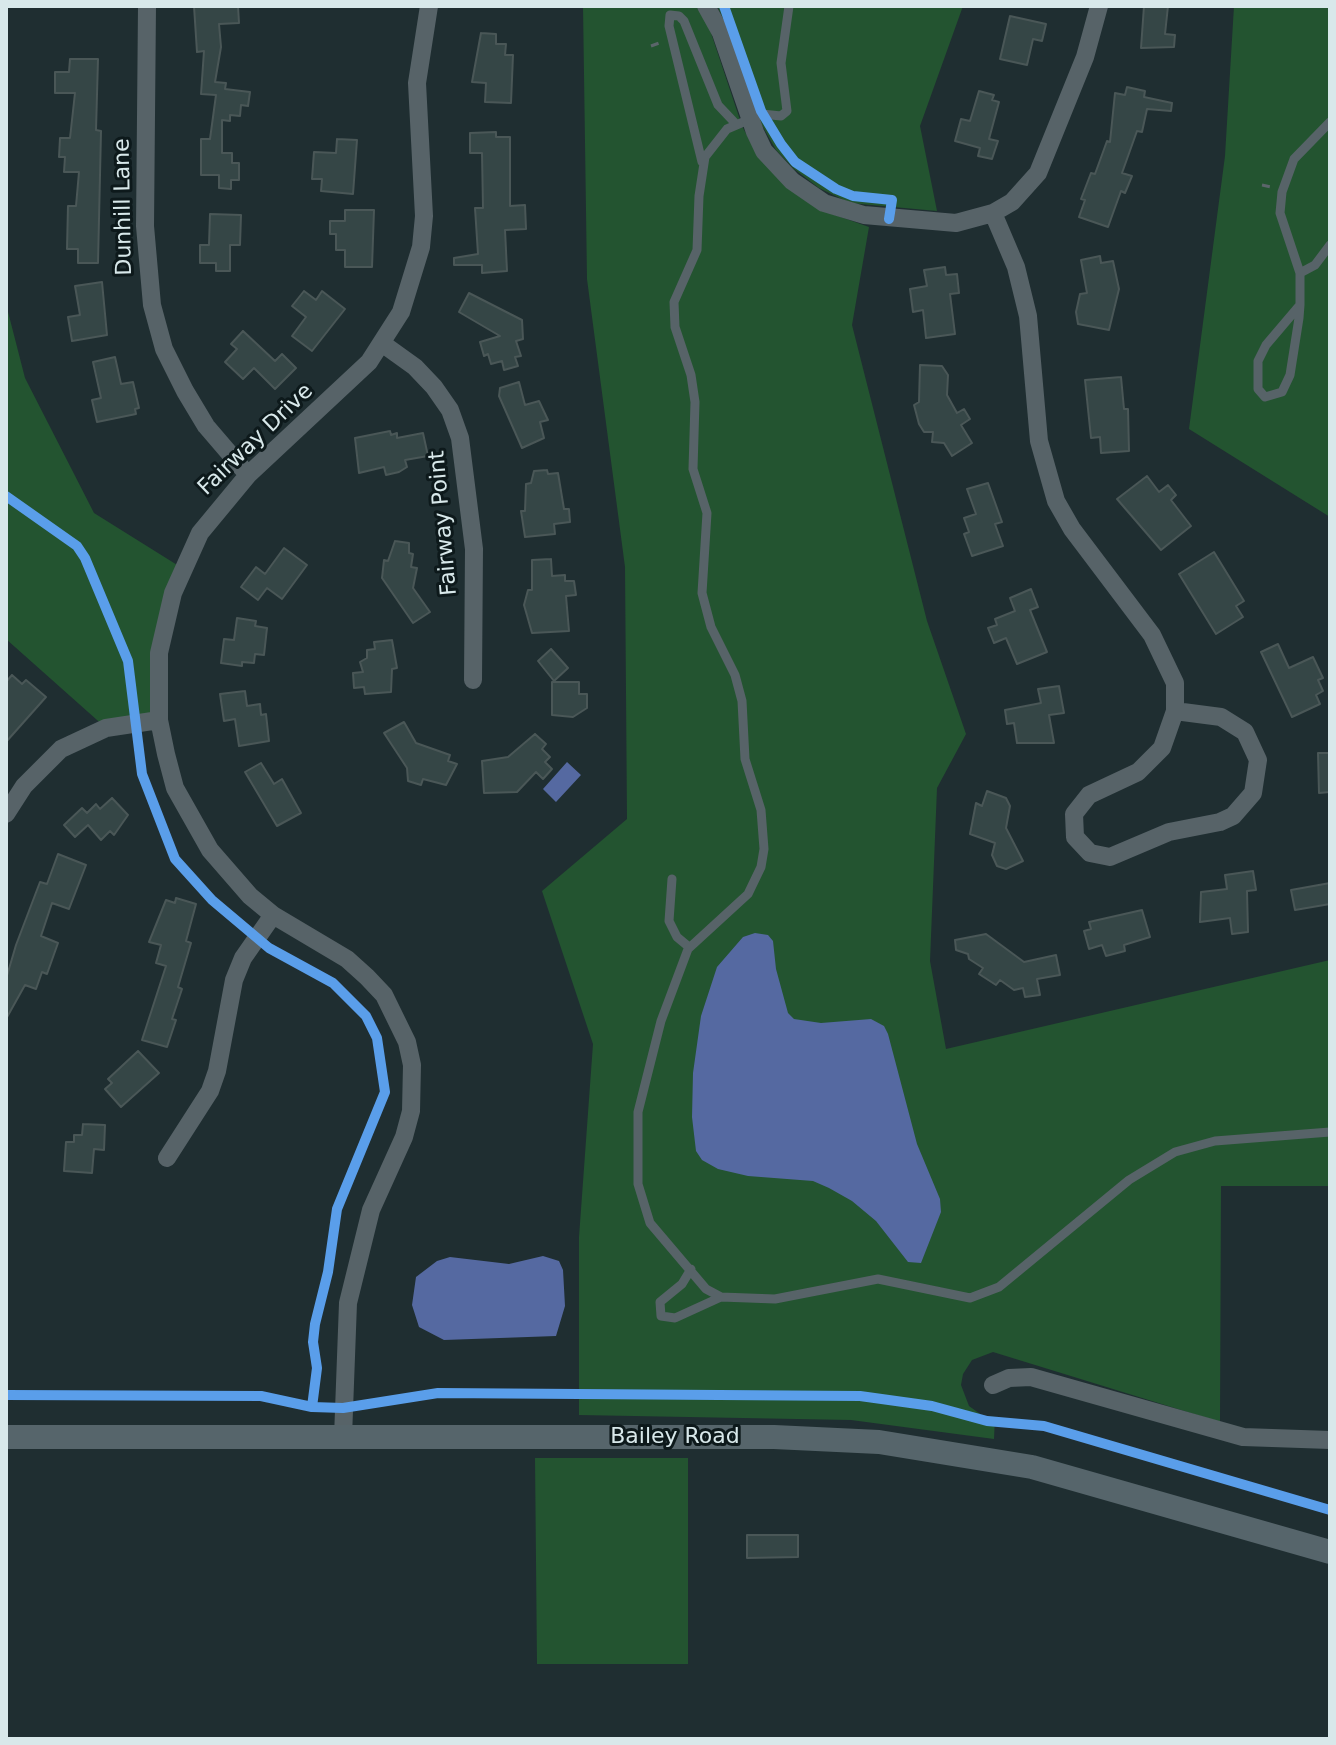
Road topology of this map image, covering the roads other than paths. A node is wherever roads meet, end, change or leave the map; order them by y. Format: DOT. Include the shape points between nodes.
graph roads {
  1 [pos="147,6"];
  2 [pos="429,6"];
  3 [pos="706,6"];
  4 [pos="789,6"];
  5 [pos="1099,6"];
  6 [pos="743,122"];
  7 [pos="1330,122"];
  8 [pos="703,164"];
  9 [pos="993,213"];
  10 [pos="1330,245"];
  11 [pos="1300,273"];
  12 [pos="1300,305"];
  13 [pos="383,344"];
  14 [pos="248,475"];
  15 [pos="473,680"];
  16 [pos="1175,711"];
  17 [pos="159,720"];
  18 [pos="6,814"];
  19 [pos="672,879"];
  20 [pos="273,915"];
  21 [pos="689,947"];
  22 [pos="1330,1132"];
  23 [pos="167,1158"];
  24 [pos="691,1269"];
  25 [pos="721,1297"];
  26 [pos="993,1385"];
  27 [pos="6,1437"];
  28 [pos="343,1437"];
  29 [pos="1330,1440"];
  30 [pos="1330,1552"];
  1 -- 14 [label="street, Dunhill Lane" via="145,226 152,305 164,349 185,391 206,426"];
  2 -- 13 [label="street, Fairway Drive" via="417,83 421,247 410,287"];
  3 -- 6 [label="street" via="721,33"];
  4 -- 6 [label="lane" via="781,63 787,111"];
  5 -- 9 [label="street" via="1085,57 1038,173 1012,202"];
  6 -- 8 [label="lane" via="718,137"];
  6 -- 8 [label="lane" via="718,105 684,21 670,15"];
  6 -- 9 [label="street" via="777,167 824,203 864,215 939,223"];
  7 -- 11 [label="lane" via="1294,159 1282,192 1280,213"];
  8 -- 21 [label="lane" via="697,250 673,314 695,402 693,469 707,513 705,608 742,701 745,759 761,810 764,849 748,894"];
  9 -- 16 [label="street" via="1016,267 1028,316 1039,441 1056,501 1161,651 1175,683"];
  10 -- 11 [label="lane" via="1315,265"];
  11 -- 12 [label="lane"];
  12 -- 12 [label="lane" via="1290,375 1282,392 1265,397 1258,389 1258,361"];
  13 -- 14 [label="street, Fairway Drive" via="348,384"];
  13 -- 15 [label="street, Fairway Point" via="439,394 462,444 474,549"];
  14 -- 17 [label="street, Fairway Drive" via="200,533 173,593 159,653"];
  16 -- 16 [label="street" via="1151,762 1080,803 1074,814 1075,837 1090,853 1110,857 1169,832 1220,822 1233,816 1253,793 1258,760 1245,732 1221,717"];
  17 -- 18 [label="street" via="106,728 61,749 24,786"];
  17 -- 20 [label="street, Fairway Drive" via="175,788 190,818 229,875"];
  19 -- 21 [label="lane" via="669,921"];
  20 -- 23 [label="street" via="234,980 210,1091"];
  20 -- 28 [label="street, Fairway Drive" via="347,959 367,977 398,1019 412,1065 411,1111 371,1210 348,1303"];
  21 -- 24 [label="lane" via="646,1073 636,1147 638,1184 650,1223"];
  22 -- 25 [label="lane" via="1215,1141 1151,1163 1023,1269 981,1296 949,1295 878,1279 775,1299"];
  24 -- 25 [label="lane" via="706,1289"];
  24 -- 25 [label="lane" via="660,1302 661,1316 675,1318"];
  26 -- 29 [label="street" via="1031,1377 1243,1437"];
  27 -- 28 [label="main road, Bailey Road"];
  28 -- 30 [label="main road, Bailey Road" via="774,1437 879,1442 1032,1467"];
}
